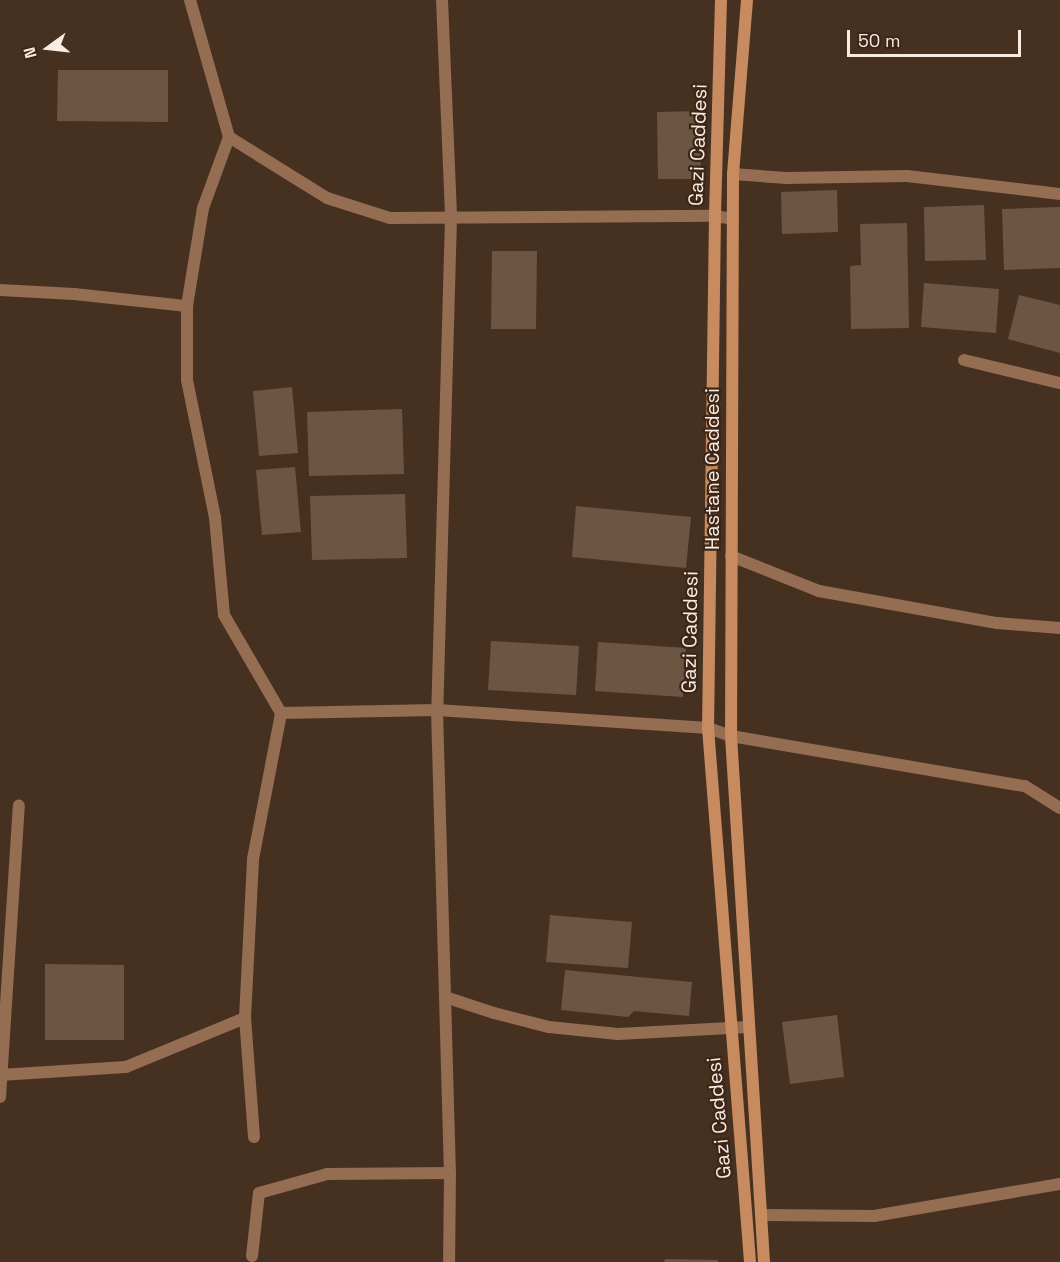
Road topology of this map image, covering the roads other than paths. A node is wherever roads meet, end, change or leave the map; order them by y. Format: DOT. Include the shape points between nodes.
graph roads {
  1 [pos="190,0"];
  2 [pos="442,0"];
  3 [pos="721,0"];
  4 [pos="747,0"];
  5 [pos="228,137"];
  6 [pos="733,174"];
  7 [pos="1060,194"];
  8 [pos="715,216"];
  9 [pos="452,218"];
  10 [pos="733,219"];
  11 [pos="0,290"];
  12 [pos="187,306"];
  13 [pos="964,360"];
  14 [pos="1060,383"];
  15 [pos="731,556"];
  16 [pos="1060,628"];
  17 [pos="437,710"];
  18 [pos="281,713"];
  19 [pos="708,728"];
  20 [pos="731,736"];
  21 [pos="19,806"];
  22 [pos="1060,808"];
  23 [pos="445,997"];
  24 [pos="245,1018"];
  25 [pos="748,1027"];
  26 [pos="730,1028"];
  27 [pos="1,1075"];
  28 [pos="0,1097"];
  29 [pos="254,1137"];
  30 [pos="450,1173"];
  31 [pos="1060,1184"];
  32 [pos="763,1215"];
  33 [pos="252,1256"];
  34 [pos="449,1262"];
  35 [pos="750,1262"];
  36 [pos="764,1262"];
  1 -- 5 [label="street"];
  2 -- 9 [label="street"];
  3 -- 8 [label="main road, Gazi Caddesi"];
  4 -- 6 [label="main road, Hastane Caddesi"];
  5 -- 9 [label="street" via="327,198 390,218"];
  5 -- 12 [label="street" via="203,208"];
  6 -- 7 [label="street" via="786,178 907,176"];
  6 -- 10 [label="main road, Hastane Caddesi"];
  8 -- 9 [label="street"];
  8 -- 10 [label="street"];
  8 -- 19 [label="main road, Gazi Caddesi"];
  9 -- 17 [label="street"];
  10 -- 15 [label="main road, Hastane Caddesi"];
  11 -- 12 [label="street"];
  12 -- 18 [label="street" via="187,380 215,518 224,615"];
  13 -- 14 [label="street"];
  15 -- 16 [label="street" via="819,591 997,623"];
  15 -- 20 [label="main road, Hastane Caddesi"];
  17 -- 18 [label="street"];
  17 -- 19 [label="street"];
  17 -- 23 [label="street"];
  18 -- 24 [label="street" via="253,859"];
  19 -- 20 [label="street"];
  19 -- 26 [label="main road, Gazi Caddesi"];
  20 -- 22 [label="street" via="1025,786"];
  20 -- 25 [label="main road, Hastane Caddesi"];
  21 -- 27 [label="street"];
  23 -- 26 [label="street" via="549,1027 618,1034"];
  23 -- 30 [label="street"];
  24 -- 27 [label="street" via="126,1067"];
  24 -- 29 [label="street"];
  25 -- 26 [label="street"];
  25 -- 32 [label="main road, Hastane Caddesi"];
  26 -- 35 [label="main road, Gazi Caddesi"];
  27 -- 28 [label="street"];
  30 -- 33 [label="street" via="327,1174 259,1193"];
  30 -- 34 [label="street"];
  31 -- 32 [label="street" via="874,1216"];
  32 -- 36 [label="main road, Hastane Caddesi"];
}
